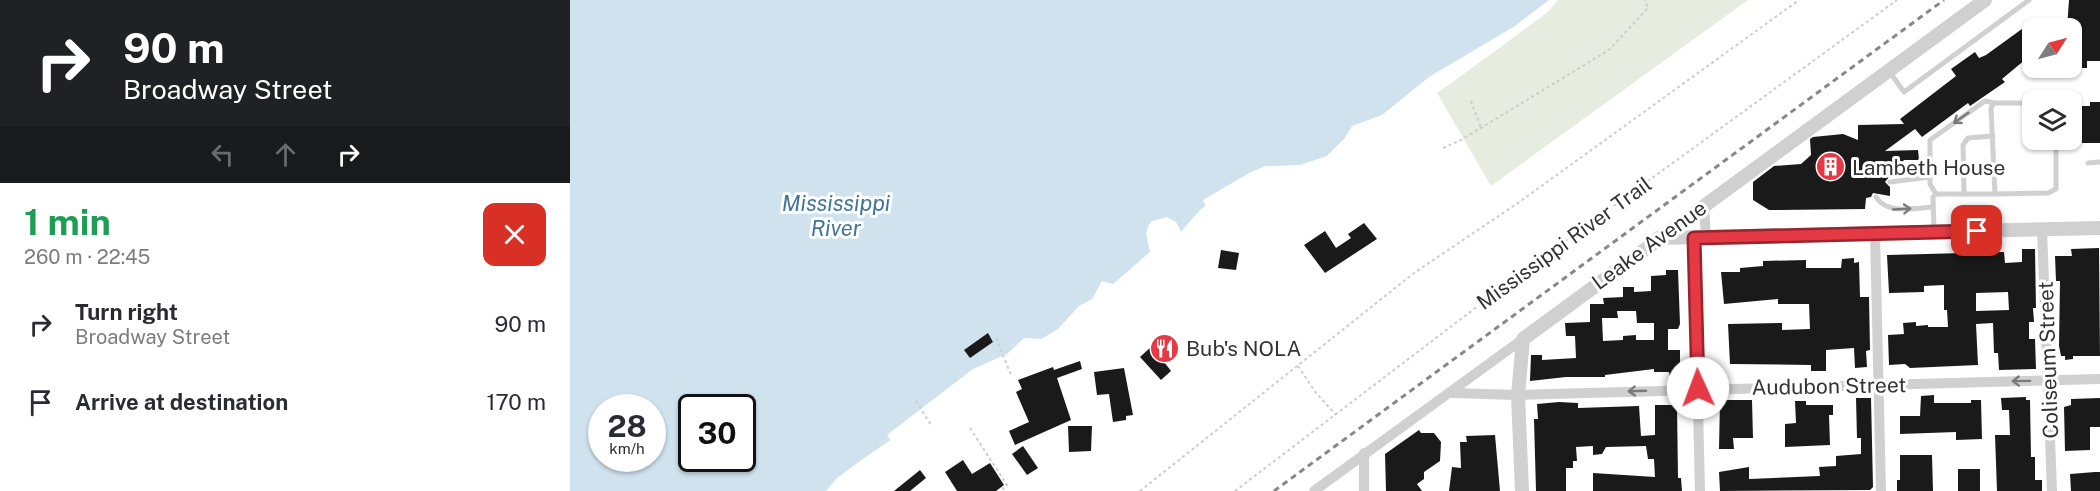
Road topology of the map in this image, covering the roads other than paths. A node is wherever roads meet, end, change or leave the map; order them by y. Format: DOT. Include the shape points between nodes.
graph roads {
  1 [pos="1985,0"];
  2 [pos="2029,0"];
  3 [pos="1888,70"];
  4 [pos="1994,103"];
  5 [pos="2022,103"];
  6 [pos="1993,136"];
  7 [pos="2056,150"];
  8 [pos="2100,162"];
  9 [pos="2088,163"];
  10 [pos="1930,177"];
  11 [pos="1890,182"];
  12 [pos="1935,194"];
  13 [pos="1964,194"];
  14 [pos="1995,194"];
  15 [pos="1876,197"];
  16 [pos="1704,205"];
  17 [pos="1933,207"];
  18 [pos="2100,228"];
  19 [pos="2042,229"];
  20 [pos="1934,232"];
  21 [pos="1875,233"];
  22 [pos="1658,238"];
  23 [pos="1700,238"];
  24 [pos="1523,339"];
  25 [pos="2100,379"];
  26 [pos="2049,381"];
  27 [pos="1878,385"];
  28 [pos="1698,388"];
  29 [pos="1451,393"];
  30 [pos="1518,394"];
  31 [pos="1364,453"];
  32 [pos="1314,491"];
  33 [pos="1364,491"];
  34 [pos="1521,491"];
  35 [pos="1700,491"];
  36 [pos="1881,491"];
  37 [pos="2052,491"];
  1 -- 3 [label="street, Leake Avenue"];
  2 -- 3 [label="lane" via="1904,92"];
  3 -- 16 [label="street, Leake Avenue"];
  4 -- 5 [label="lane"];
  4 -- 6 [label="lane"];
  4 -- 10 [label="lane, one-way" via="1985,101 1930,140"];
  6 -- 13 [label="lane" via="1968,138 1963,145"];
  6 -- 14 [label="lane"];
  7 -- 14 [label="lane" via="2056,189 2048,193"];
  8 -- 9 [label="lane"];
  10 -- 11 [label="lane"];
  10 -- 12 [label="lane"];
  12 -- 13 [label="lane"];
  12 -- 17 [label="lane"];
  13 -- 14 [label="lane"];
  15 -- 17 [label="lane, one-way" via="1891,209"];
  16 -- 22 [label="street, Leake Avenue"];
  16 -- 23 [label="street"];
  17 -- 20 [label="lane"];
  18 -- 19 [label="street"];
  19 -- 20 [label="street"];
  19 -- 26 [label="street, Coliseum Street"];
  20 -- 21 [label="street"];
  21 -- 23 [label="street"];
  21 -- 27 [label="street"];
  22 -- 23 [label="street"];
  22 -- 24 [label="street, Leake Avenue"];
  23 -- 28 [label="street"];
  24 -- 29 [label="street, Leake Avenue"];
  24 -- 30 [label="street"];
  25 -- 26 [label="street, Audubon Street"];
  26 -- 27 [label="street, Audubon Street, one-way"];
  26 -- 37 [label="street, Coliseum Street"];
  27 -- 28 [label="street, Audubon Street"];
  27 -- 36 [label="street"];
  28 -- 30 [label="street, Audubon Street, one-way"];
  28 -- 35 [label="street"];
  29 -- 30 [label="street, Audubon Street"];
  29 -- 31 [label="street, Leake Avenue"];
  30 -- 34 [label="street"];
  31 -- 32 [label="street, Leake Avenue"];
  31 -- 33 [label="street"];
}
